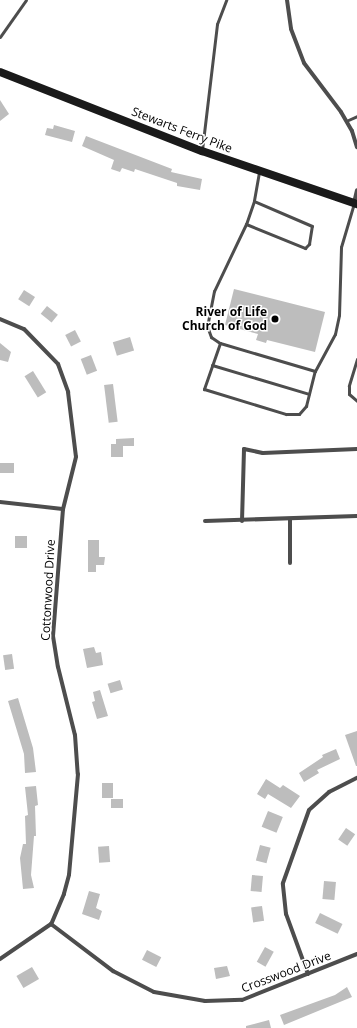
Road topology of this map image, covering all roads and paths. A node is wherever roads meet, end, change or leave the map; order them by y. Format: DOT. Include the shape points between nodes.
graph roads {
  1 [pos="26,0"];
  2 [pos="226,0"];
  3 [pos="287,0"];
  4 [pos="0,37"];
  5 [pos="0,72"];
  6 [pos="357,116"];
  7 [pos="346,120"];
  8 [pos="356,136"];
  9 [pos="357,147"];
  10 [pos="202,152"];
  11 [pos="259,171"];
  12 [pos="357,190"];
  13 [pos="254,201"];
  14 [pos="356,204"];
  15 [pos="246,224"];
  16 [pos="0,320"];
  17 [pos="220,343"];
  18 [pos="357,359"];
  19 [pos="212,364"];
  20 [pos="315,371"];
  21 [pos="309,394"];
  22 [pos="357,401"];
  23 [pos="357,449"];
  24 [pos="0,502"];
  25 [pos="64,510"];
  26 [pos="357,516"];
  27 [pos="290,519"];
  28 [pos="205,521"];
  29 [pos="242,521"];
  30 [pos="290,563"];
  31 [pos="357,778"];
  32 [pos="51,924"];
  33 [pos="357,954"];
  34 [pos="0,959"];
  35 [pos="308,974"];
  1 -- 4 [label="lane"];
  2 -- 10 [label="lane" via="217,24"];
  3 -- 7 [label="street" via="291,29 304,63"];
  5 -- 10 [label="main road, Stewarts Ferry Pike"];
  6 -- 7 [label="lane"];
  7 -- 8 [label="street"];
  8 -- 9 [label="street"];
  10 -- 11 [label="main road, Stewarts Ferry Pike"];
  11 -- 13 [label="lane"];
  11 -- 14 [label="main road, Stewarts Ferry Pike"];
  12 -- 14 [label="street"];
  13 -- 15 [label="lane"];
  13 -- 15 [label="lane" via="312,226 309,244 305,248"];
  14 -- 20 [label="lane" via="341,247 339,314 335,334"];
  15 -- 17 [label="lane" via="221,273 209,313 208,326 212,337"];
  16 -- 25 [label="street, Cottonwood Drive" via="24,329 58,364 74,428 76,457"];
  17 -- 19 [label="lane"];
  17 -- 20 [label="lane"];
  18 -- 22 [label="lane" via="349,386 350,394"];
  19 -- 21 [label="lane"];
  19 -- 21 [label="lane" via="204,388 278,412 298,414 306,406"];
  20 -- 21 [label="lane"];
  23 -- 29 [label="street" via="262,453 244,449"];
  24 -- 25 [label="street"];
  25 -- 32 [label="street, Cottonwood Drive" via="53,636 75,735 78,774 70,875"];
  26 -- 27 [label="street"];
  27 -- 29 [label="street"];
  27 -- 30 [label="street"];
  28 -- 29 [label="street"];
  31 -- 35 [label="street" via="329,792 309,810 282,882 286,914"];
  32 -- 34 [label="street"];
  32 -- 35 [label="street, Crosswood Drive" via="114,971 154,992 205,1001 242,1000"];
  33 -- 35 [label="street, Crosswood Drive"];
}
